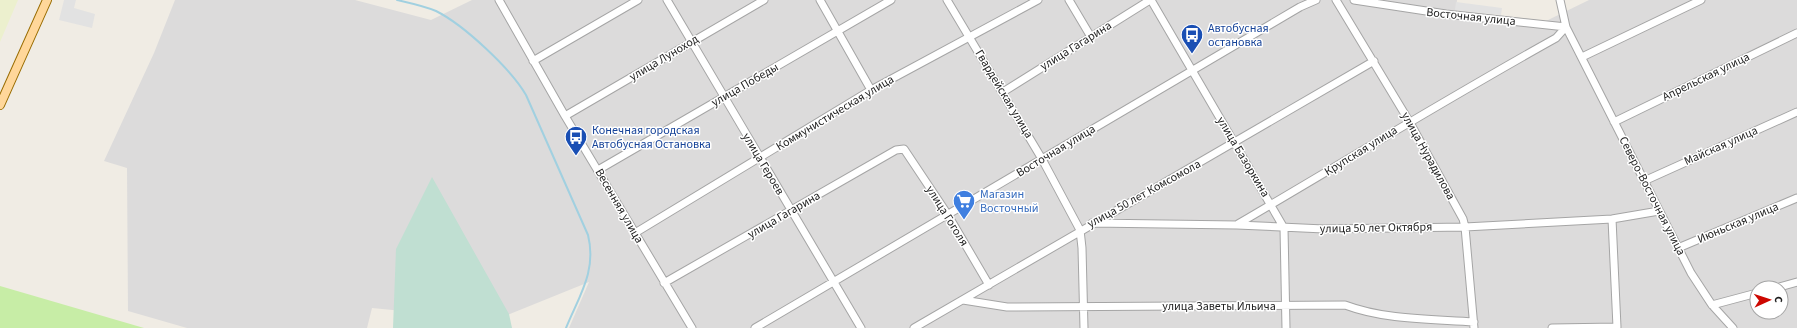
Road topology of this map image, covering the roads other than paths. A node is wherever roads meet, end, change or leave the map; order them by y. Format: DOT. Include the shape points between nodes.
graph roads {
  1 [pos="46,0"];
  2 [pos="499,0"];
  3 [pos="638,0"];
  4 [pos="667,0"];
  5 [pos="764,0"];
  6 [pos="820,0"];
  7 [pos="891,0"];
  8 [pos="947,0"];
  9 [pos="1038,0"];
  10 [pos="1069,0"];
  11 [pos="1150,0"];
  12 [pos="1316,0"];
  13 [pos="1336,0"];
  14 [pos="1354,0"];
  15 [pos="1560,0"];
  16 [pos="1701,0"];
  17 [pos="1566,27"];
  18 [pos="838,31"];
  19 [pos="1797,33"];
  20 [pos="1091,36"];
  21 [pos="971,38"];
  22 [pos="690,42"];
  23 [pos="1582,57"];
  24 [pos="533,61"];
  25 [pos="1374,61"];
  26 [pos="1191,71"];
  27 [pos="871,90"];
  28 [pos="1002,92"];
  29 [pos="723,98"];
  30 [pos="0,105"];
  31 [pos="1797,112"];
  32 [pos="565,116"];
  33 [pos="1409,121"];
  34 [pos="1614,122"];
  35 [pos="1234,143"];
  36 [pos="904,149"];
  37 [pos="759,158"];
  38 [pos="1042,159"];
  39 [pos="598,170"];
  40 [pos="1644,181"];
  41 [pos="1797,198"];
  42 [pos="1271,205"];
  43 [pos="791,211"];
  44 [pos="1659,211"];
  45 [pos="948,215"];
  46 [pos="1612,219"];
  47 [pos="1092,223"];
  48 [pos="1237,225"];
  49 [pos="1465,227"];
  50 [pos="1284,228"];
  51 [pos="1080,230"];
  52 [pos="635,233"];
  53 [pos="1678,248"];
  54 [pos="833,281"];
  55 [pos="664,283"];
  56 [pos="989,284"];
  57 [pos="1749,295"];
  58 [pos="963,300"];
  59 [pos="1285,305"];
  60 [pos="1712,305"];
  61 [pos="1083,306"];
  62 [pos="1474,325"];
  63 [pos="692,328"];
  64 [pos="754,328"];
  65 [pos="861,328"];
  66 [pos="914,328"];
  67 [pos="1084,328"];
  68 [pos="1286,328"];
  69 [pos="1552,328"];
  70 [pos="1733,328"];
  1 -- 30 [label="main road"];
  2 -- 24 [label="street, Весенняя улица"];
  3 -- 24 [label="street"];
  4 -- 22 [label="street, улица Героев"];
  5 -- 22 [label="street, улица Луноход"];
  6 -- 18 [label="street"];
  7 -- 18 [label="street, улица Победы"];
  8 -- 21 [label="street, Гвардейская улица"];
  9 -- 21 [label="street, Коммунистическая улица"];
  10 -- 20 [label="street"];
  11 -- 20 [label="street, улица Гагарина"];
  11 -- 26 [label="street, улица Базоркина"];
  12 -- 26 [label="street, Восточная улица"];
  13 -- 25 [label="street, улица Нурадилова"];
  14 -- 17 [label="street, Восточная улица" via="1446,14"];
  15 -- 17 [label="street, Северо-Восточная улица"];
  16 -- 23 [label="street"];
  17 -- 23 [label="street, Северо-Восточная улица"];
  17 -- 33 [label="street, Крупская улица" via="1556,38"];
  18 -- 27 [label="street"];
  18 -- 29 [label="street, улица Победы"];
  19 -- 34 [label="street, Апрельская улица"];
  20 -- 28 [label="street, улица Гагарина"];
  21 -- 27 [label="street, Коммунистическая улица"];
  21 -- 28 [label="street, Гвардейская улица"];
  22 -- 29 [label="street, улица Героев"];
  22 -- 32 [label="street, улица Луноход"];
  23 -- 34 [label="street, Северо-Восточная улица"];
  24 -- 32 [label="street, Весенняя улица"];
  25 -- 33 [label="street, улица Нурадилова"];
  25 -- 35 [label="street, улица 50 лет Комсомола"];
  26 -- 35 [label="street, улица Базоркина"];
  26 -- 38 [label="street, Восточная улица"];
  27 -- 37 [label="street, Коммунистическая улица"];
  28 -- 38 [label="street, Гвардейская улица"];
  29 -- 37 [label="street, улица Героев"];
  29 -- 39 [label="street, улица Победы"];
  31 -- 40 [label="street, Майская улица"];
  32 -- 39 [label="street, Весенняя улица"];
  33 -- 42 [label="street, Крупская улица"];
  33 -- 49 [label="street, улица Нурадилова"];
  34 -- 40 [label="street, Северо-Восточная улица"];
  35 -- 42 [label="street, улица Базоркина"];
  35 -- 47 [label="street, улица 50 лет Комсомола"];
  36 -- 43 [label="street, улица Гагарина" via="896,150"];
  36 -- 45 [label="street, улица Гоголя"];
  37 -- 43 [label="street, улица Героев"];
  37 -- 52 [label="street, Коммунистическая улица"];
  38 -- 45 [label="street, Восточная улица"];
  38 -- 51 [label="street, Гвардейская улица"];
  39 -- 52 [label="street, Весенняя улица"];
  40 -- 44 [label="street, Северо-Восточная улица"];
  41 -- 53 [label="street, Июньская улица"];
  42 -- 48 [label="street, Крупская улица"];
  42 -- 50 [label="street, улица Базоркина"];
  43 -- 54 [label="street, улица Героев"];
  43 -- 55 [label="street, улица Гагарина"];
  44 -- 46 [label="street, улица 50 лет Октября"];
  44 -- 53 [label="street, Северо-Восточная улица"];
  45 -- 54 [label="street, Восточная улица"];
  45 -- 56 [label="street, улица Гоголя"];
  46 -- 49 [label="street, улица 50 лет Октября"];
  46 -- 69 [label="street" via="1617,327"];
  47 -- 48 [label="street, улица 50 лет Октября"];
  47 -- 51 [label="street, улица 50 лет Комсомола"];
  48 -- 50 [label="street, улица 50 лет Октября"];
  49 -- 50 [label="street, улица 50 лет Октября" via="1324,230"];
  49 -- 62 [label="street, улица Нурадилова"];
  50 -- 59 [label="street, улица Базоркина"];
  51 -- 56 [label="street, улица 50 лет Комсомола"];
  51 -- 61 [label="street, Гвардейская улица"];
  52 -- 55 [label="street, Весенняя улица"];
  53 -- 60 [label="street, Северо-Восточная улица"];
  54 -- 64 [label="street, Восточная улица"];
  54 -- 65 [label="street, улица Героев"];
  55 -- 63 [label="street, Весенняя улица"];
  56 -- 58 [label="street, улица 50 лет Комсомола"];
  57 -- 60 [label="street"];
  58 -- 61 [label="street, улица Заветы Ильича" via="1007,307"];
  58 -- 66 [label="street, улица 50 лет Комсомола"];
  59 -- 61 [label="street, улица Заветы Ильича"];
  59 -- 62 [label="street, улица Заветы Ильича" via="1345,305 1384,316"];
  59 -- 68 [label="street, улица Базоркина"];
  60 -- 70 [label="street, Северо-Восточная улица"];
  61 -- 67 [label="street, Гвардейская улица"];
}
